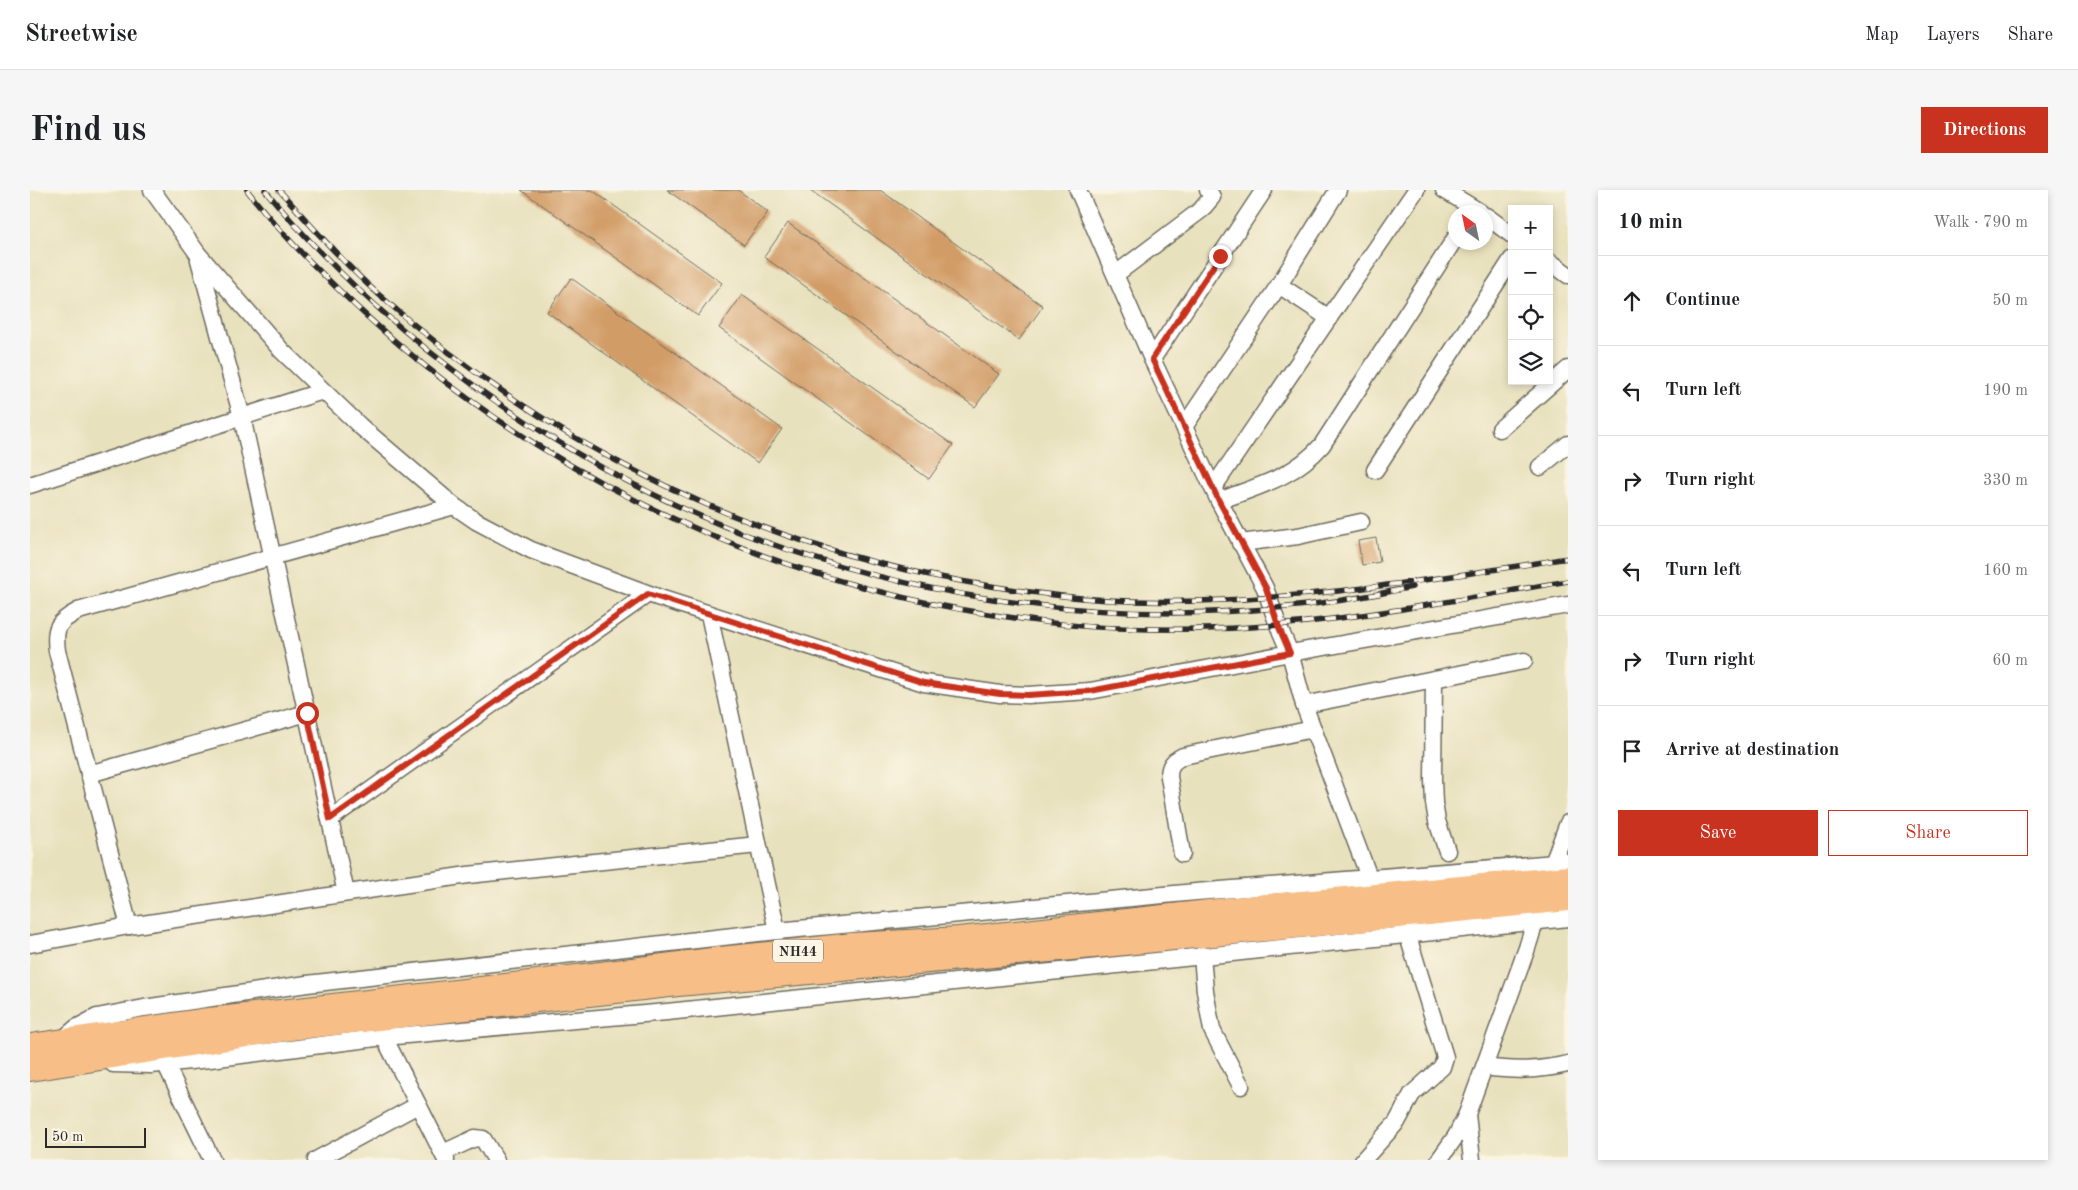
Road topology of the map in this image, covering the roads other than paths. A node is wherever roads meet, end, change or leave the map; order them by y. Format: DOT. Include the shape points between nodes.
graph roads {
  1 [pos="152,190"];
  2 [pos="1078,190"];
  3 [pos="1264,190"];
  4 [pos="1338,190"];
  5 [pos="1416,190"];
  6 [pos="1444,190"];
  7 [pos="1213,192"];
  8 [pos="1467,205"];
  9 [pos="1493,222"];
  10 [pos="1508,232"];
  11 [pos="1448,250"];
  12 [pos="198,254"];
  13 [pos="1553,264"];
  14 [pos="1508,265"];
  15 [pos="1116,274"];
  16 [pos="1568,275"];
  17 [pos="1279,285"];
  18 [pos="1329,318"];
  19 [pos="1152,359"];
  20 [pos="1568,369"];
  21 [pos="323,391"];
  22 [pos="242,417"];
  23 [pos="1184,427"];
  24 [pos="1500,429"];
  25 [pos="1568,444"];
  26 [pos="1540,467"];
  27 [pos="1376,470"];
  28 [pos="30,484"];
  29 [pos="1216,494"];
  30 [pos="454,506"];
  31 [pos="1361,522"];
  32 [pos="1240,543"];
  33 [pos="273,557"];
  34 [pos="648,594"];
  35 [pos="1568,605"];
  36 [pos="709,614"];
  37 [pos="1290,653"];
  38 [pos="1524,661"];
  39 [pos="1434,679"];
  40 [pos="1304,705"];
  41 [pos="307,713"];
  42 [pos="1313,729"];
  43 [pos="89,774"];
  44 [pos="330,819"];
  45 [pos="1568,822"];
  46 [pos="758,845"];
  47 [pos="1447,851"];
  48 [pos="1182,854"];
  49 [pos="1560,867"];
  50 [pos="1369,877"];
  51 [pos="346,893"];
  52 [pos="1568,899"];
  53 [pos="1536,918"];
  54 [pos="1568,918"];
  55 [pos="129,926"];
  56 [pos="777,930"];
  57 [pos="1407,933"];
  58 [pos="30,944"];
  59 [pos="1202,955"];
  60 [pos="384,1037"];
  61 [pos="62,1041"];
  62 [pos="30,1046"];
  63 [pos="88,1060"];
  64 [pos="165,1063"];
  65 [pos="1568,1064"];
  66 [pos="1484,1067"];
  67 [pos="36,1068"];
  68 [pos="1241,1086"];
  69 [pos="418,1105"];
  70 [pos="1466,1114"];
  71 [pos="444,1156"];
  72 [pos="212,1160"];
  73 [pos="316,1160"];
  74 [pos="496,1160"];
  75 [pos="1363,1160"];
  76 [pos="1440,1160"];
  77 [pos="1472,1160"];
  1 -- 12 [label="street"];
  2 -- 15 [label="street"];
  3 -- 19 [label="street"];
  4 -- 17 [label="street"];
  5 -- 18 [label="street"];
  6 -- 8 [label="street"];
  7 -- 15 [label="street" via="1191,219"];
  9 -- 10 [label="street"];
  11 -- 29 [label="street" via="1312,457 1284,476"];
  12 -- 21 [label="street" via="252,318"];
  12 -- 22 [label="street"];
  13 -- 16 [label="street"];
  14 -- 27 [label="street"];
  15 -- 19 [label="street"];
  17 -- 18 [label="street"];
  17 -- 23 [label="street"];
  18 -- 29 [label="street"];
  19 -- 23 [label="street"];
  20 -- 24 [label="street"];
  21 -- 22 [label="street"];
  21 -- 30 [label="street"];
  22 -- 28 [label="street"];
  22 -- 33 [label="street"];
  23 -- 29 [label="street"];
  25 -- 26 [label="street"];
  29 -- 32 [label="street"];
  30 -- 33 [label="street"];
  30 -- 34 [label="street" via="495,533 530,550"];
  31 -- 32 [label="street" via="1298,536"];
  32 -- 37 [label="street" via="1266,588"];
  33 -- 41 [label="street"];
  33 -- 43 [label="street" via="78,611 64,618 57,627 57,651"];
  34 -- 36 [label="street"];
  34 -- 44 [label="street"];
  35 -- 37 [label="street"];
  36 -- 37 [label="street" via="924,683 1000,694 1090,691"];
  36 -- 46 [label="street"];
  37 -- 40 [label="street"];
  38 -- 39 [label="street"];
  39 -- 40 [label="street"];
  39 -- 47 [label="street" via="1432,780 1437,821"];
  40 -- 42 [label="street"];
  41 -- 43 [label="street"];
  41 -- 44 [label="street"];
  42 -- 48 [label="street" via="1183,756 1174,761 1169,767 1168,777"];
  42 -- 50 [label="street"];
  43 -- 55 [label="street"];
  44 -- 51 [label="street"];
  45 -- 49 [label="street"];
  46 -- 51 [label="street" via="468,875"];
  46 -- 56 [label="street"];
  49 -- 50 [label="street"];
  49 -- 61 [label="highway, NH44" via="1237,909 959,938 720,958"];
  50 -- 56 [label="street"];
  51 -- 55 [label="street"];
  52 -- 63 [label="highway, NH44" via="678,984 298,1027"];
  53 -- 54 [label="street"];
  53 -- 57 [label="street"];
  53 -- 66 [label="street"];
  55 -- 58 [label="street"];
  56 -- 61 [label="street" via="307,984 153,1006 97,1017 76,1028"];
  57 -- 59 [label="street"];
  57 -- 75 [label="street" via="1445,1057 1442,1067 1412,1094 1397,1122"];
  59 -- 60 [label="street" via="658,1013"];
  59 -- 68 [label="street" via="1212,1030"];
  60 -- 64 [label="street"];
  60 -- 69 [label="street"];
  61 -- 62 [label="highway, NH44"];
  61 -- 67 [label="street"];
  63 -- 64 [label="street" via="116,1065"];
  63 -- 67 [label="highway, NH44"];
  64 -- 72 [label="street"];
  65 -- 66 [label="street" via="1539,1070"];
  66 -- 70 [label="street"];
  69 -- 71 [label="street"];
  69 -- 73 [label="street"];
  70 -- 76 [label="street"];
  70 -- 77 [label="street"];
  71 -- 74 [label="street" via="475,1138 483,1139"];
}
